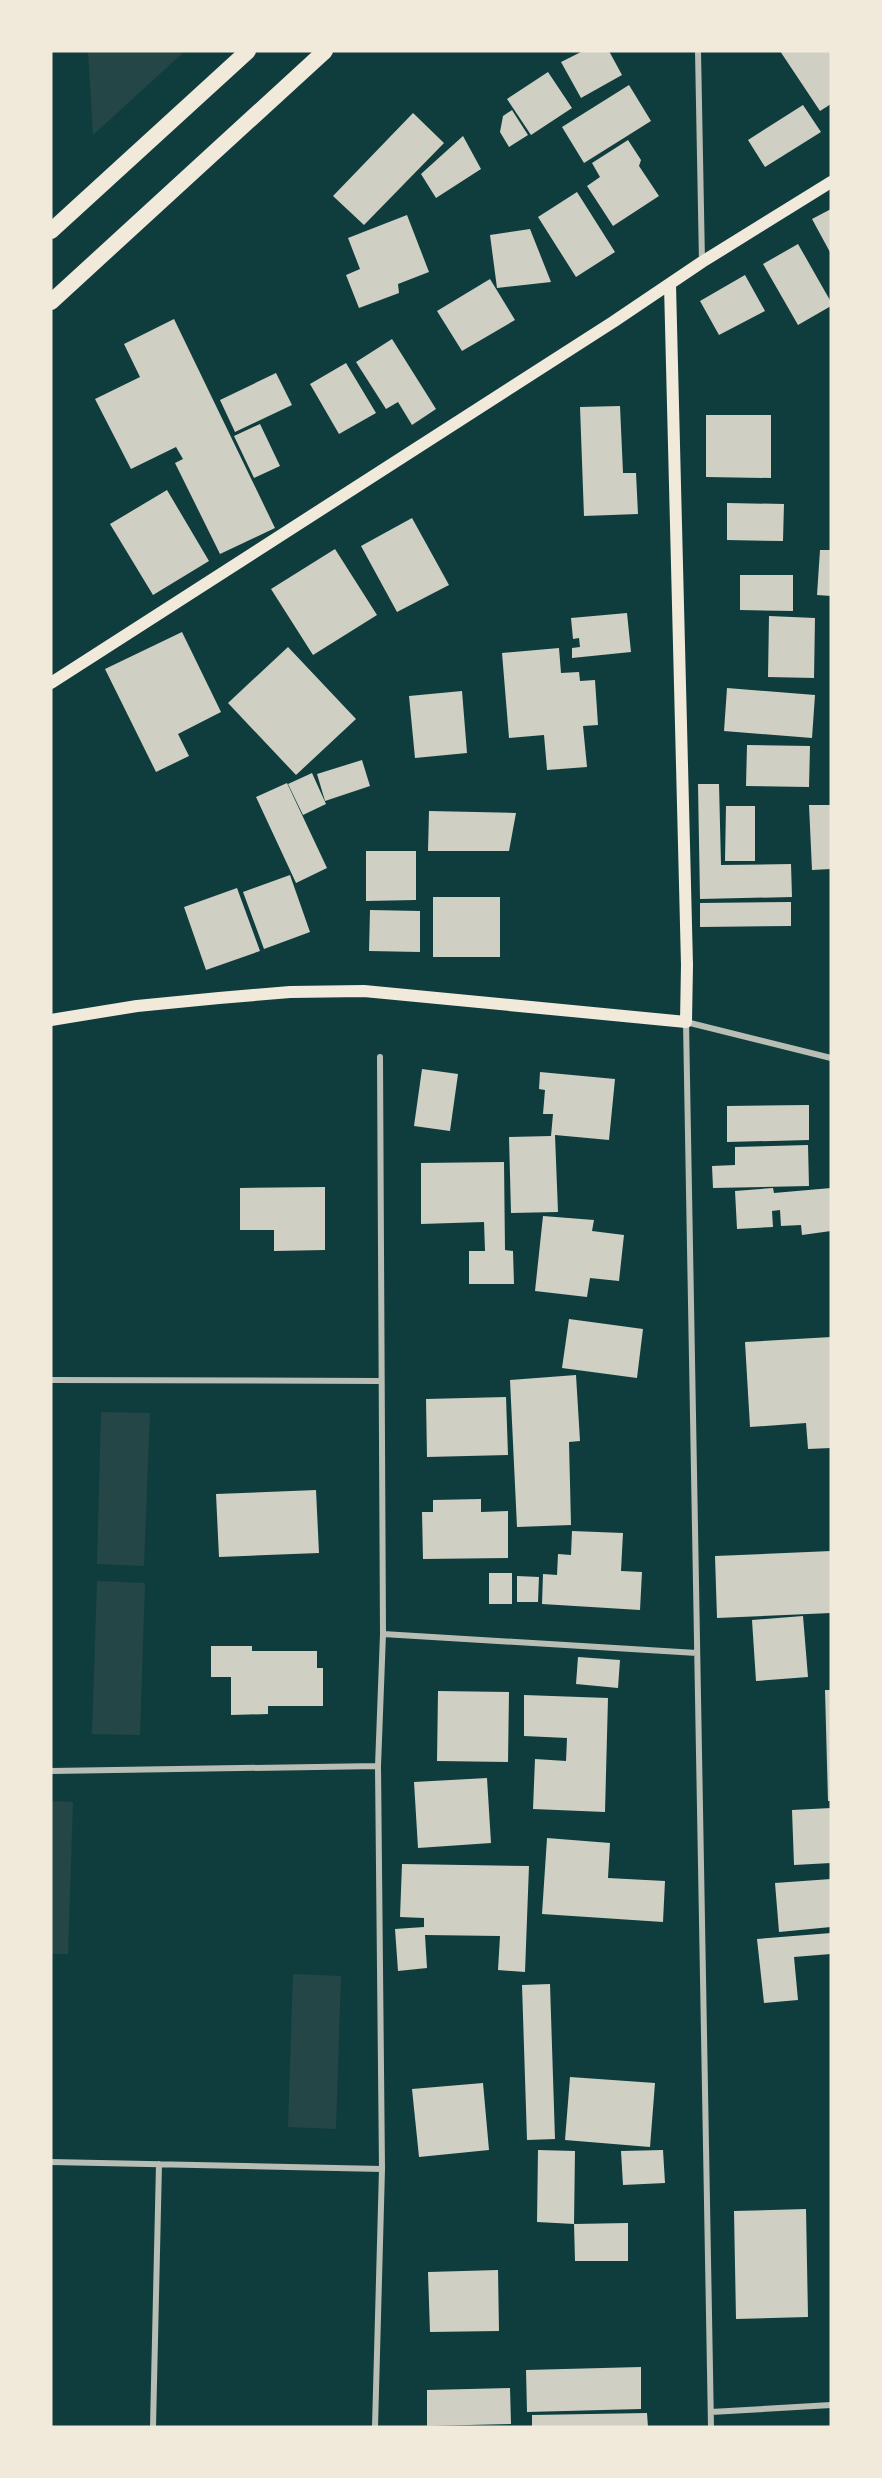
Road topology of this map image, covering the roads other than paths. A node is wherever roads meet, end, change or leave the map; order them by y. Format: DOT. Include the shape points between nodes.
graph roads {
  1 [pos="248,51"];
  2 [pos="325,51"];
  3 [pos="698,51"];
  4 [pos="831,182"];
  5 [pos="51,231"];
  6 [pos="702,262"];
  7 [pos="670,285"];
  8 [pos="51,302"];
  9 [pos="51,683"];
  10 [pos="51,1020"];
  11 [pos="686,1022"];
  12 [pos="380,1057"];
  13 [pos="831,1058"];
  14 [pos="51,1380"];
  15 [pos="380,1381"];
  16 [pos="383,1634"];
  17 [pos="697,1653"];
  18 [pos="378,1766"];
  19 [pos="51,1772"];
  20 [pos="51,2162"];
  21 [pos="159,2164"];
  22 [pos="382,2169"];
  23 [pos="831,2405"];
  24 [pos="711,2412"];
  25 [pos="153,2427"];
  26 [pos="375,2427"];
  27 [pos="711,2427"];
  1 -- 5 [label="highway"];
  2 -- 8 [label="highway"];
  3 -- 6 [label="street"];
  4 -- 6 [label="main road"];
  6 -- 7 [label="main road"];
  7 -- 9 [label="main road"];
  7 -- 11 [label="main road"];
  10 -- 11 [label="main road" via="219,998 364,991"];
  11 -- 13 [label="street"];
  11 -- 17 [label="street"];
  12 -- 15 [label="street"];
  14 -- 15 [label="street"];
  15 -- 16 [label="street"];
  16 -- 17 [label="street"];
  16 -- 18 [label="street"];
  17 -- 24 [label="street"];
  18 -- 19 [label="street"];
  18 -- 22 [label="street"];
  20 -- 21 [label="street"];
  21 -- 22 [label="street"];
  21 -- 25 [label="street"];
  22 -- 26 [label="street"];
  23 -- 24 [label="street"];
  24 -- 27 [label="street"];
}
